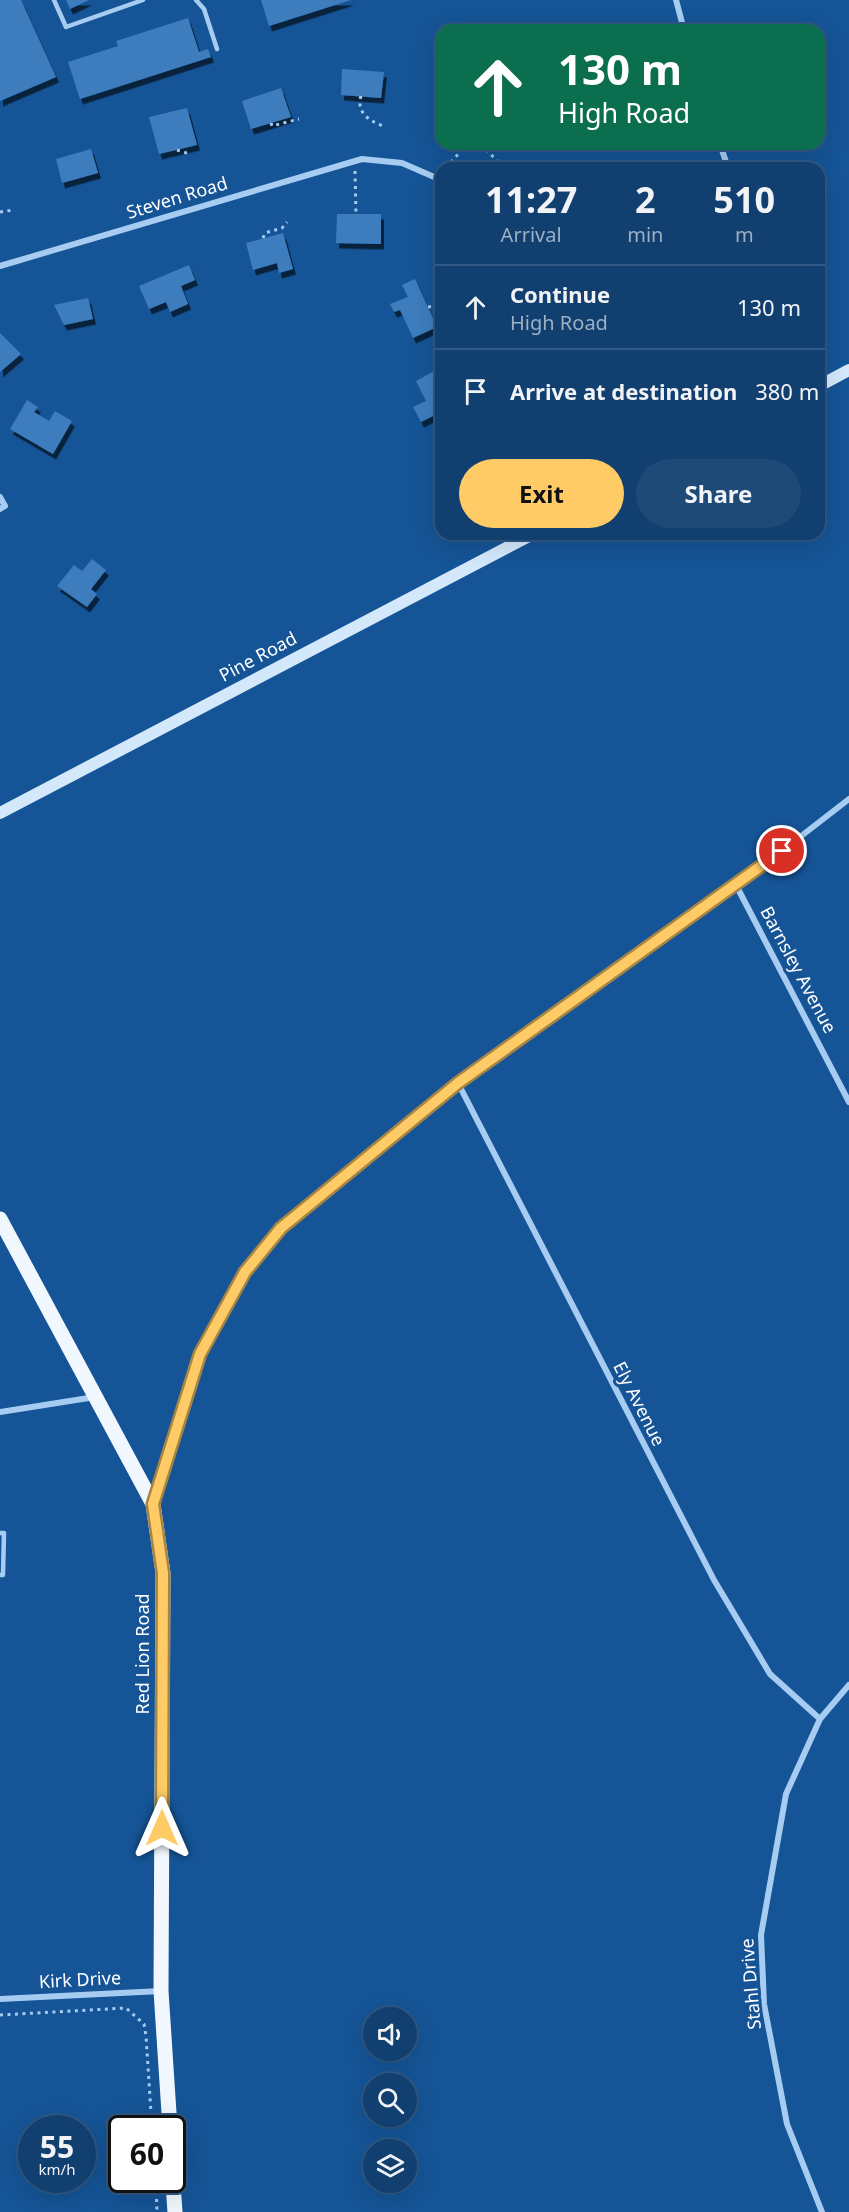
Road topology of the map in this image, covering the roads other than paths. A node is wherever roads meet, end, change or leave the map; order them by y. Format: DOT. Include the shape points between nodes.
graph roads {
  1 [pos="54,0"];
  2 [pos="143,0"];
  3 [pos="196,0"];
  4 [pos="676,0"];
  5 [pos="682,24"];
  6 [pos="217,49"];
  7 [pos="435,177"];
  8 [pos="0,266"];
  9 [pos="849,370"];
  10 [pos="825,383"];
  11 [pos="0,497"];
  12 [pos="3,507"];
  13 [pos="522,540"];
  14 [pos="849,799"];
  15 [pos="0,813"];
  16 [pos="736,885"];
  17 [pos="458,1083"];
  18 [pos="849,1102"];
  19 [pos="0,1219"];
  20 [pos="95,1397"];
  21 [pos="0,1412"];
  22 [pos="153,1504"];
  23 [pos="0,1533"];
  24 [pos="0,1575"];
  25 [pos="849,1685"];
  26 [pos="820,1719"];
  27 [pos="161,1991"];
  28 [pos="0,1999"];
  29 [pos="169,2115"];
  30 [pos="174,2193"];
  31 [pos="175,2212"];
  32 [pos="822,2212"];
  1 -- 2 [label="lane" via="66,27"];
  3 -- 6 [label="lane" via="204,9"];
  4 -- 5 [label="street"];
  7 -- 8 [label="street, Steven Road" via="402,163 362,159"];
  9 -- 10 [label="street"];
  11 -- 12 [label="street"];
  13 -- 15 [label="street, Pine Road"];
  14 -- 16 [label="street"];
  16 -- 17 [label="street"];
  16 -- 18 [label="street, Barnsley Avenue"];
  17 -- 22 [label="street" via="281,1228 245,1272 200,1354"];
  17 -- 26 [label="street, Ely Avenue" via="714,1580 770,1674"];
  19 -- 20 [label="main road, Red Lion Road"];
  20 -- 21 [label="street"];
  20 -- 22 [label="main road, Red Lion Road"];
  22 -- 27 [label="main road, Red Lion Road" via="163,1573"];
  23 -- 24 [label="lane" via="4,1533"];
  25 -- 26 [label="street, Stahl Drive"];
  26 -- 32 [label="street, Stahl Drive" via="786,1794 760,1935 764,2004 787,2124"];
  27 -- 28 [label="street, Kirk Drive"];
  27 -- 29 [label="main road, Red Lion Road"];
  30 -- 31 [label="main road"];
}
